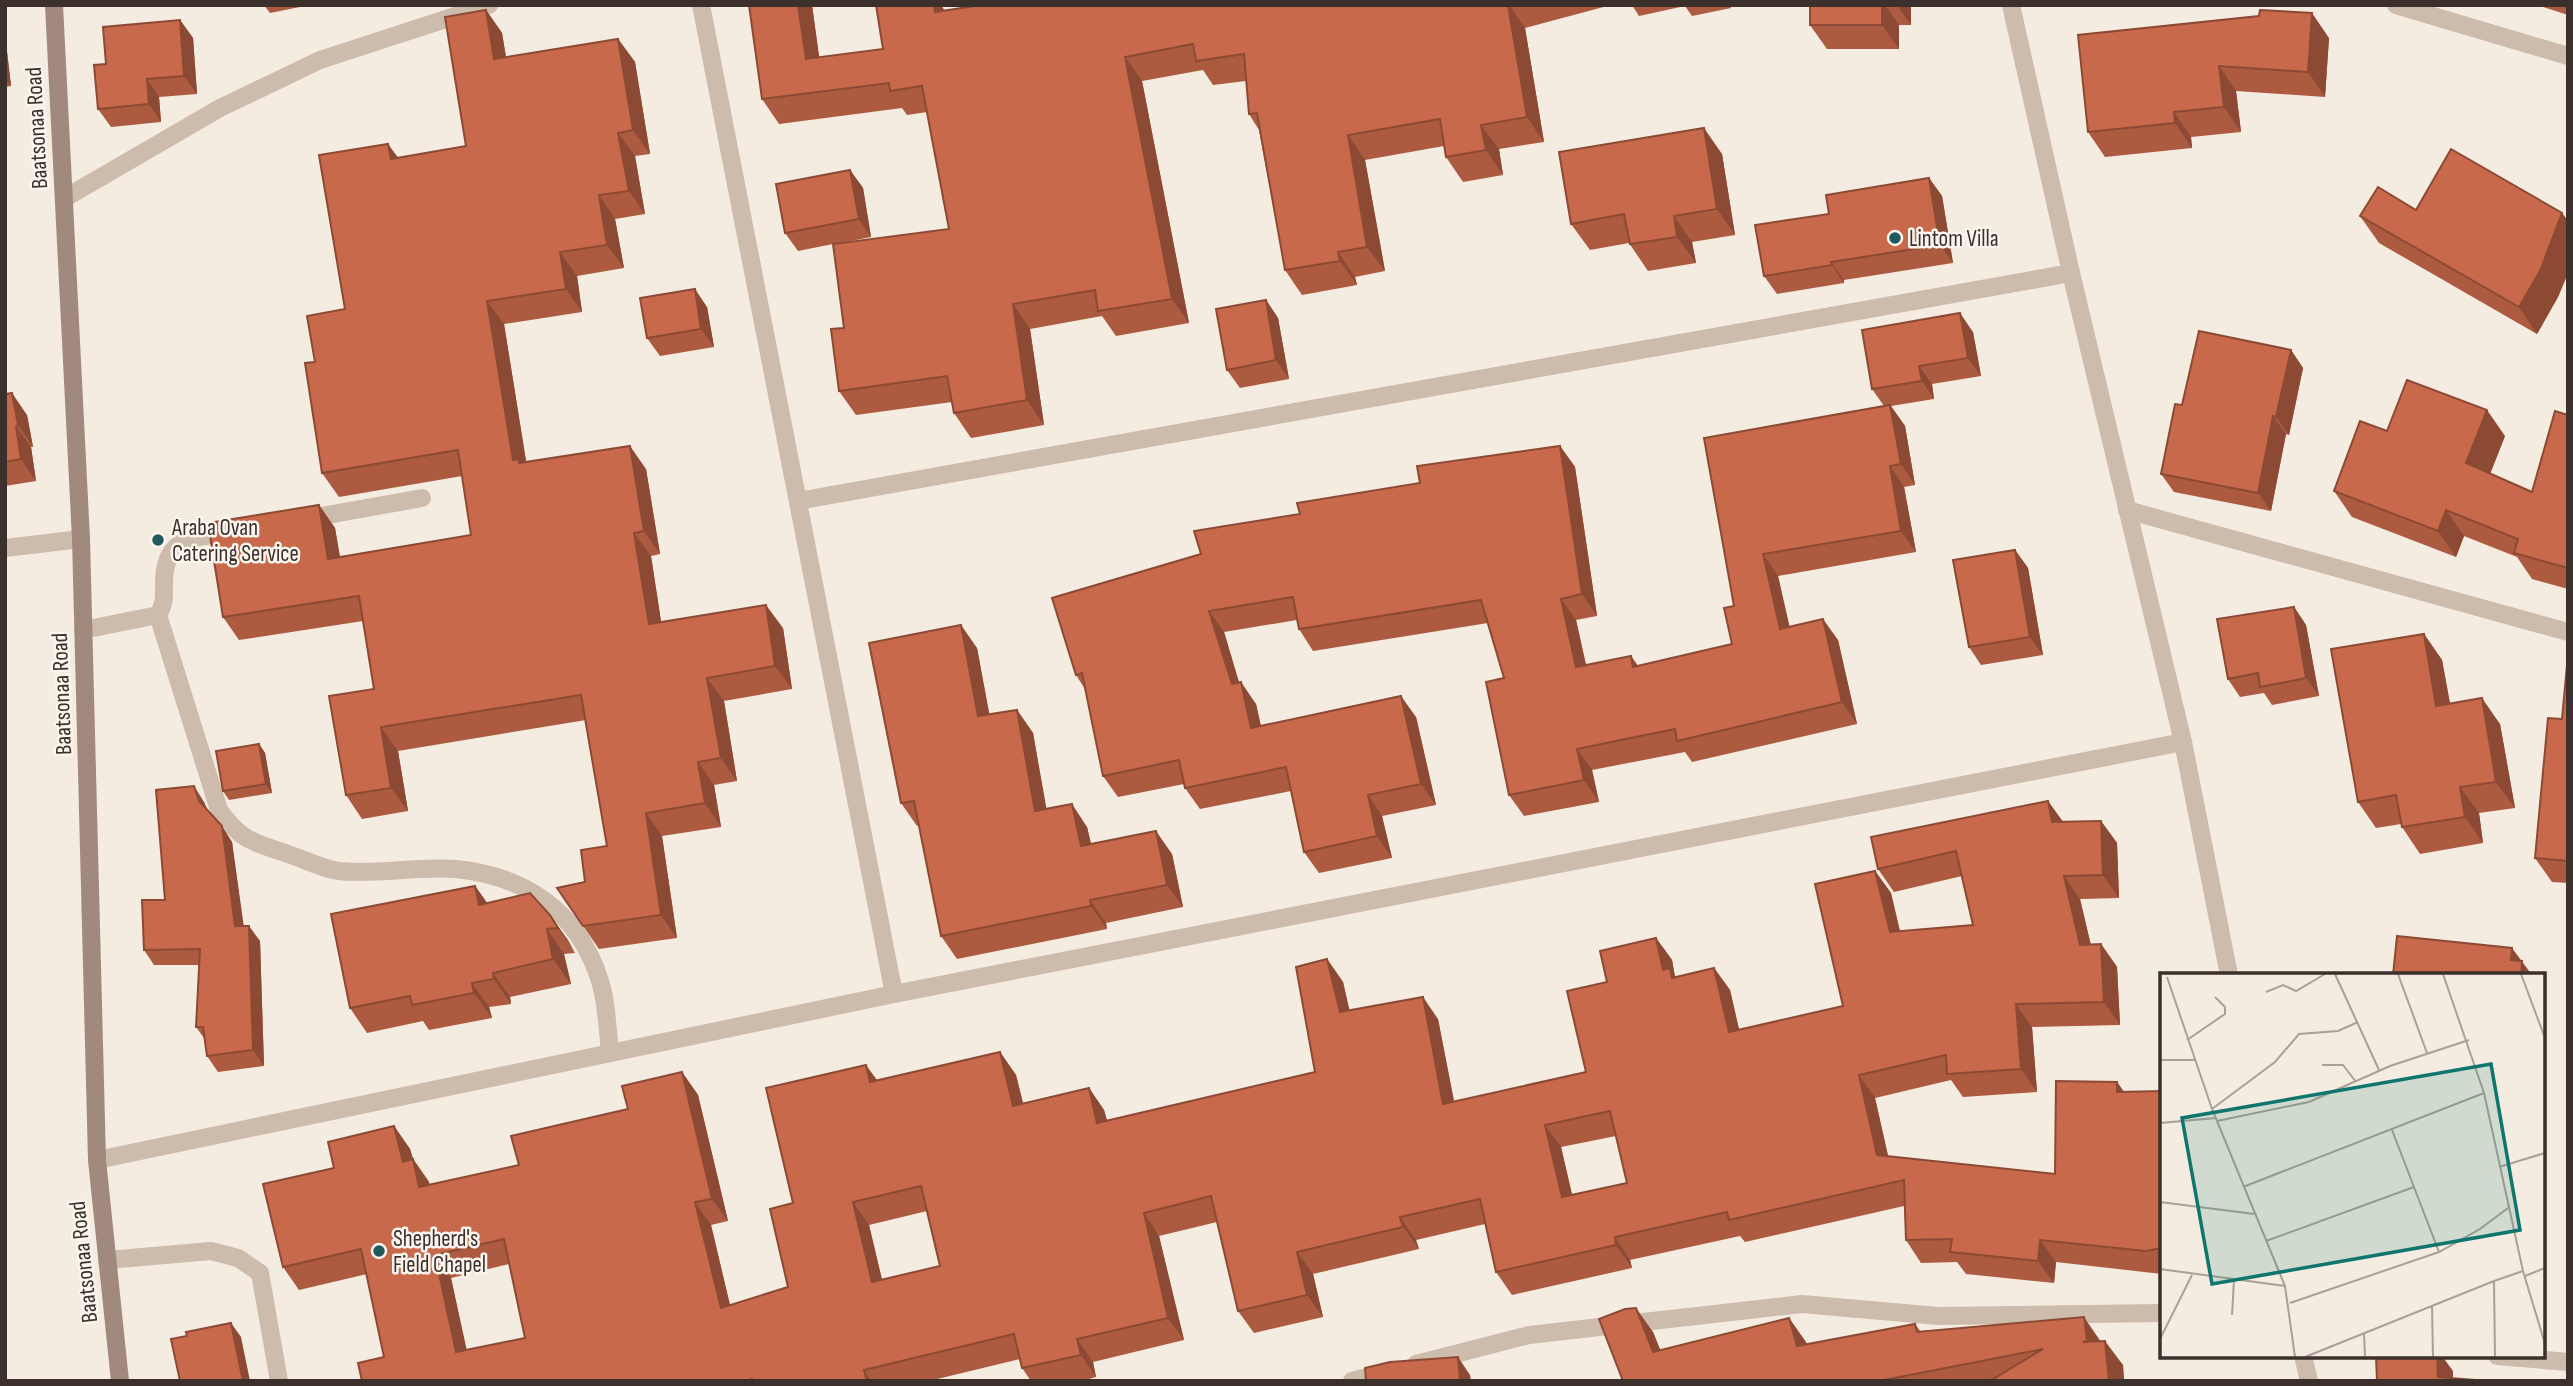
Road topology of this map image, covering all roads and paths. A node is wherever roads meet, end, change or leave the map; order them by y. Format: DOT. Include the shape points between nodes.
graph roads {
  1 [pos="54,5"];
  2 [pos="489,5"];
  3 [pos="701,5"];
  4 [pos="2011,5"];
  5 [pos="2396,5"];
  6 [pos="2568,55"];
  7 [pos="65,198"];
  8 [pos="2071,273"];
  9 [pos="422,498"];
  10 [pos="798,501"];
  11 [pos="2127,510"];
  12 [pos="289,522"];
  13 [pos="249,529"];
  14 [pos="81,539"];
  15 [pos="5,548"];
  16 [pos="159,615"];
  17 [pos="83,630"];
  18 [pos="2568,632"];
  19 [pos="2183,742"];
  20 [pos="2229,973"];
  21 [pos="894,994"];
  22 [pos="610,1052"];
  23 [pos="97,1160"];
  24 [pos="107,1260"];
  25 [pos="2160,1313"];
  26 [pos="2303,1358"];
  27 [pos="2521,1358"];
  28 [pos="2568,1362"];
  29 [pos="120,1381"];
  30 [pos="279,1381"];
  31 [pos="1352,1381"];
  32 [pos="2309,1381"];
  1 -- 7 [label="street, Baatsonaa Road"];
  2 -- 7 [label="street" via="320,60 220,108"];
  3 -- 10 [label="street"];
  4 -- 8 [label="street"];
  5 -- 6 [label="street"];
  7 -- 14 [label="street, Baatsonaa Road"];
  8 -- 10 [label="street"];
  8 -- 11 [label="street"];
  9 -- 12 [label="street"];
  10 -- 21 [label="street"];
  11 -- 18 [label="street"];
  11 -- 19 [label="street"];
  13 -- 16 [label="street" via="182,541 171,550 166,603"];
  14 -- 15 [label="street"];
  14 -- 17 [label="street, Baatsonaa Road"];
  16 -- 17 [label="street"];
  16 -- 22 [label="street" via="219,810 232,829 248,841 338,871 455,869 503,878 539,895 568,920 600,979"];
  17 -- 23 [label="street, Baatsonaa Road"];
  19 -- 20 [label="street"];
  19 -- 21 [label="street"];
  21 -- 22 [label="street"];
  22 -- 23 [label="street"];
  23 -- 24 [label="street, Baatsonaa Road"];
  24 -- 29 [label="street, Baatsonaa Road"];
  24 -- 30 [label="street" via="211,1251 238,1258 260,1273"];
  25 -- 31 [label="street" via="1938,1316 1802,1304 1529,1335"];
  26 -- 32 [label="street"];
  27 -- 28 [label="street"];
}
